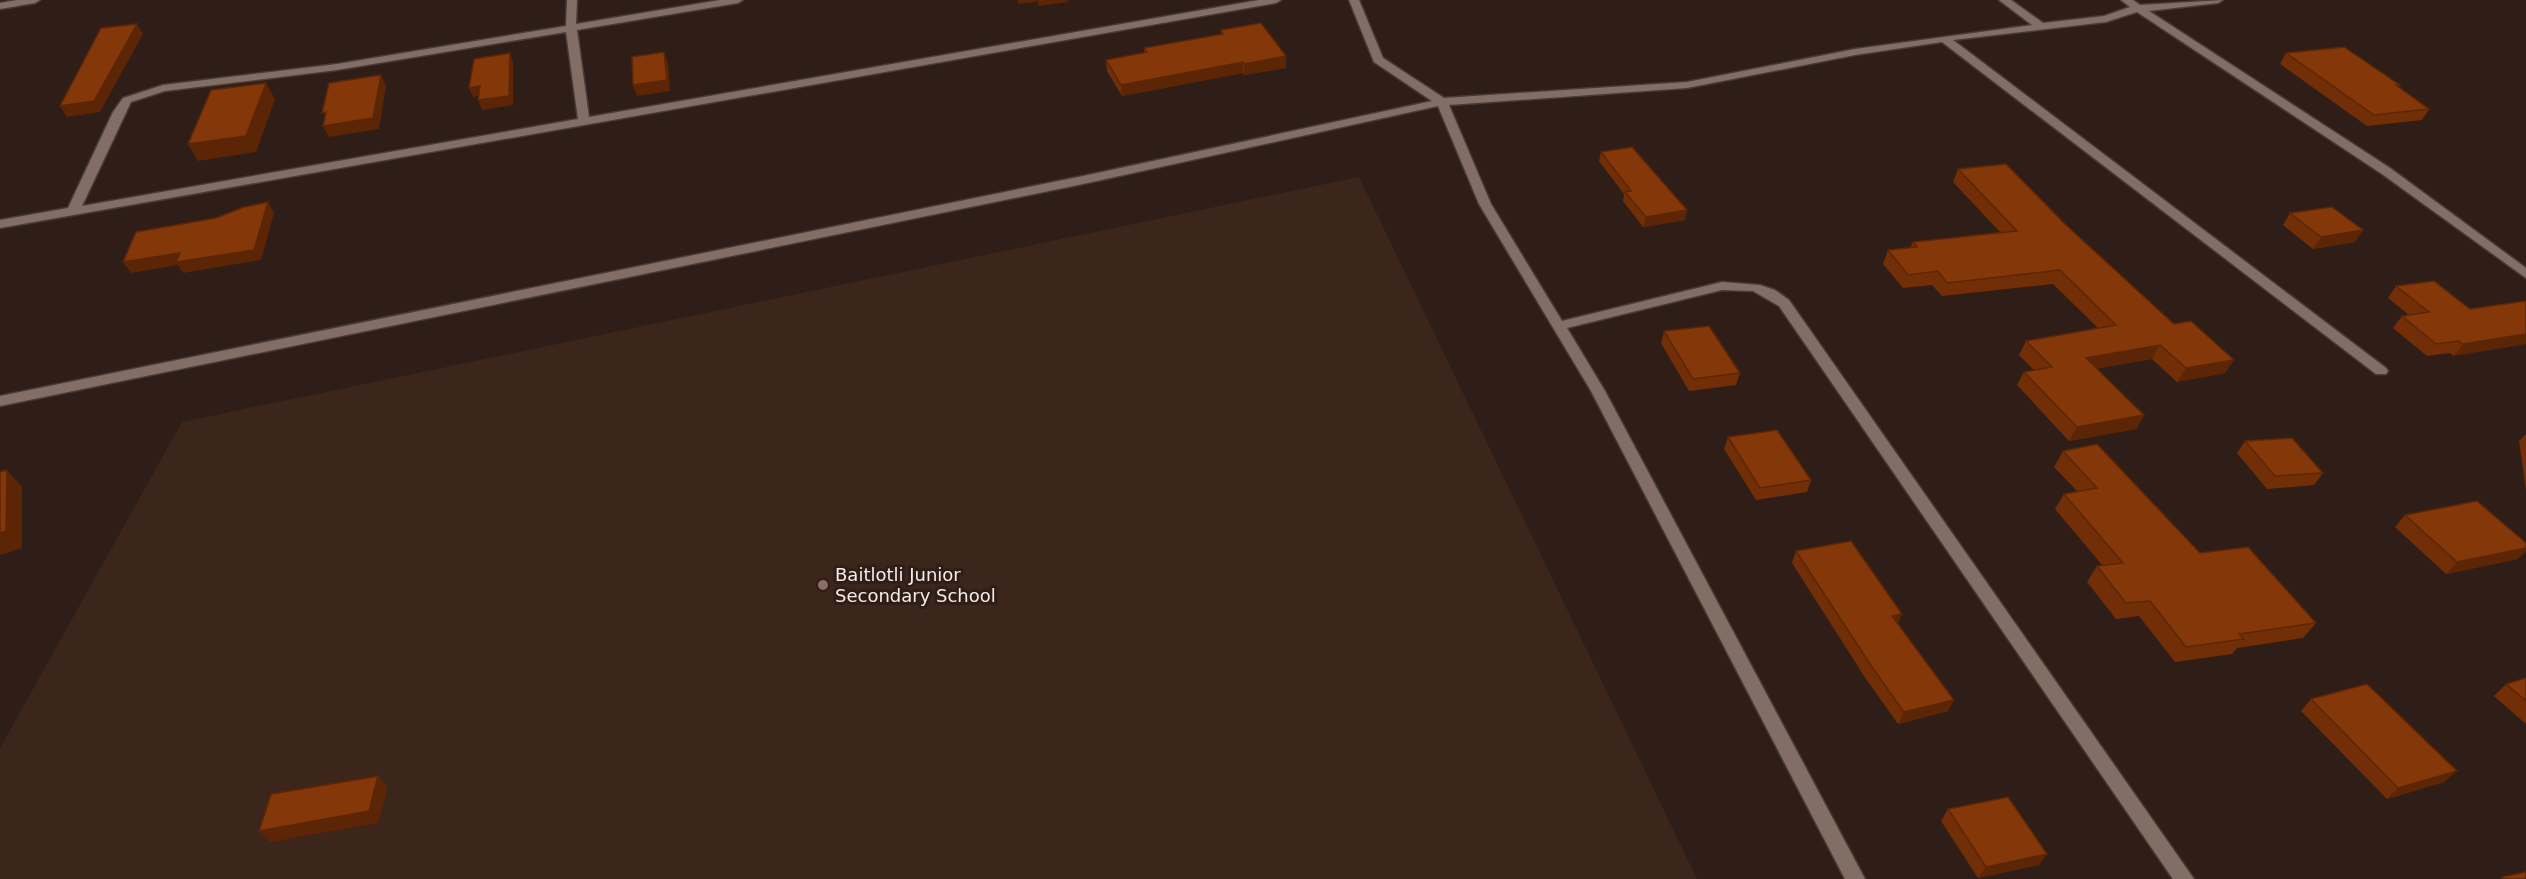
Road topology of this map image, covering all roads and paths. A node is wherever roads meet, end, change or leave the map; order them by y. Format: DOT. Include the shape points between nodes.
graph roads {
  1 [pos="35,0"];
  2 [pos="572,0"];
  3 [pos="738,0"];
  4 [pos="1276,0"];
  5 [pos="1354,0"];
  6 [pos="2004,0"];
  7 [pos="2127,0"];
  8 [pos="2218,0"];
  9 [pos="0,6"];
  10 [pos="2138,8"];
  11 [pos="571,27"];
  12 [pos="2042,27"];
  13 [pos="1944,38"];
  14 [pos="1442,102"];
  15 [pos="584,122"];
  16 [pos="73,211"];
  17 [pos="0,224"];
  18 [pos="2526,274"];
  19 [pos="1559,326"];
  20 [pos="2380,371"];
  21 [pos="0,401"];
  22 [pos="1855,879"];
  23 [pos="2184,879"];
  1 -- 9 [label="street"];
  2 -- 11 [label="street"];
  3 -- 11 [label="street"];
  4 -- 15 [label="street"];
  5 -- 14 [label="street" via="1378,60"];
  6 -- 12 [label="street"];
  7 -- 10 [label="street"];
  8 -- 10 [label="street"];
  10 -- 12 [label="street" via="2106,19"];
  10 -- 18 [label="street" via="2386,171"];
  11 -- 15 [label="street"];
  11 -- 16 [label="street" via="337,67 180,85 137,96 127,100 118,112"];
  12 -- 13 [label="street"];
  13 -- 14 [label="street" via="1687,85"];
  13 -- 20 [label="street"];
  14 -- 19 [label="street" via="1485,204"];
  14 -- 21 [label="street" via="1072,182"];
  15 -- 16 [label="street"];
  16 -- 17 [label="street"];
  19 -- 22 [label="street" via="1598,391"];
  19 -- 23 [label="street" via="1722,286 1753,286 1770,291 1784,303"];
}
